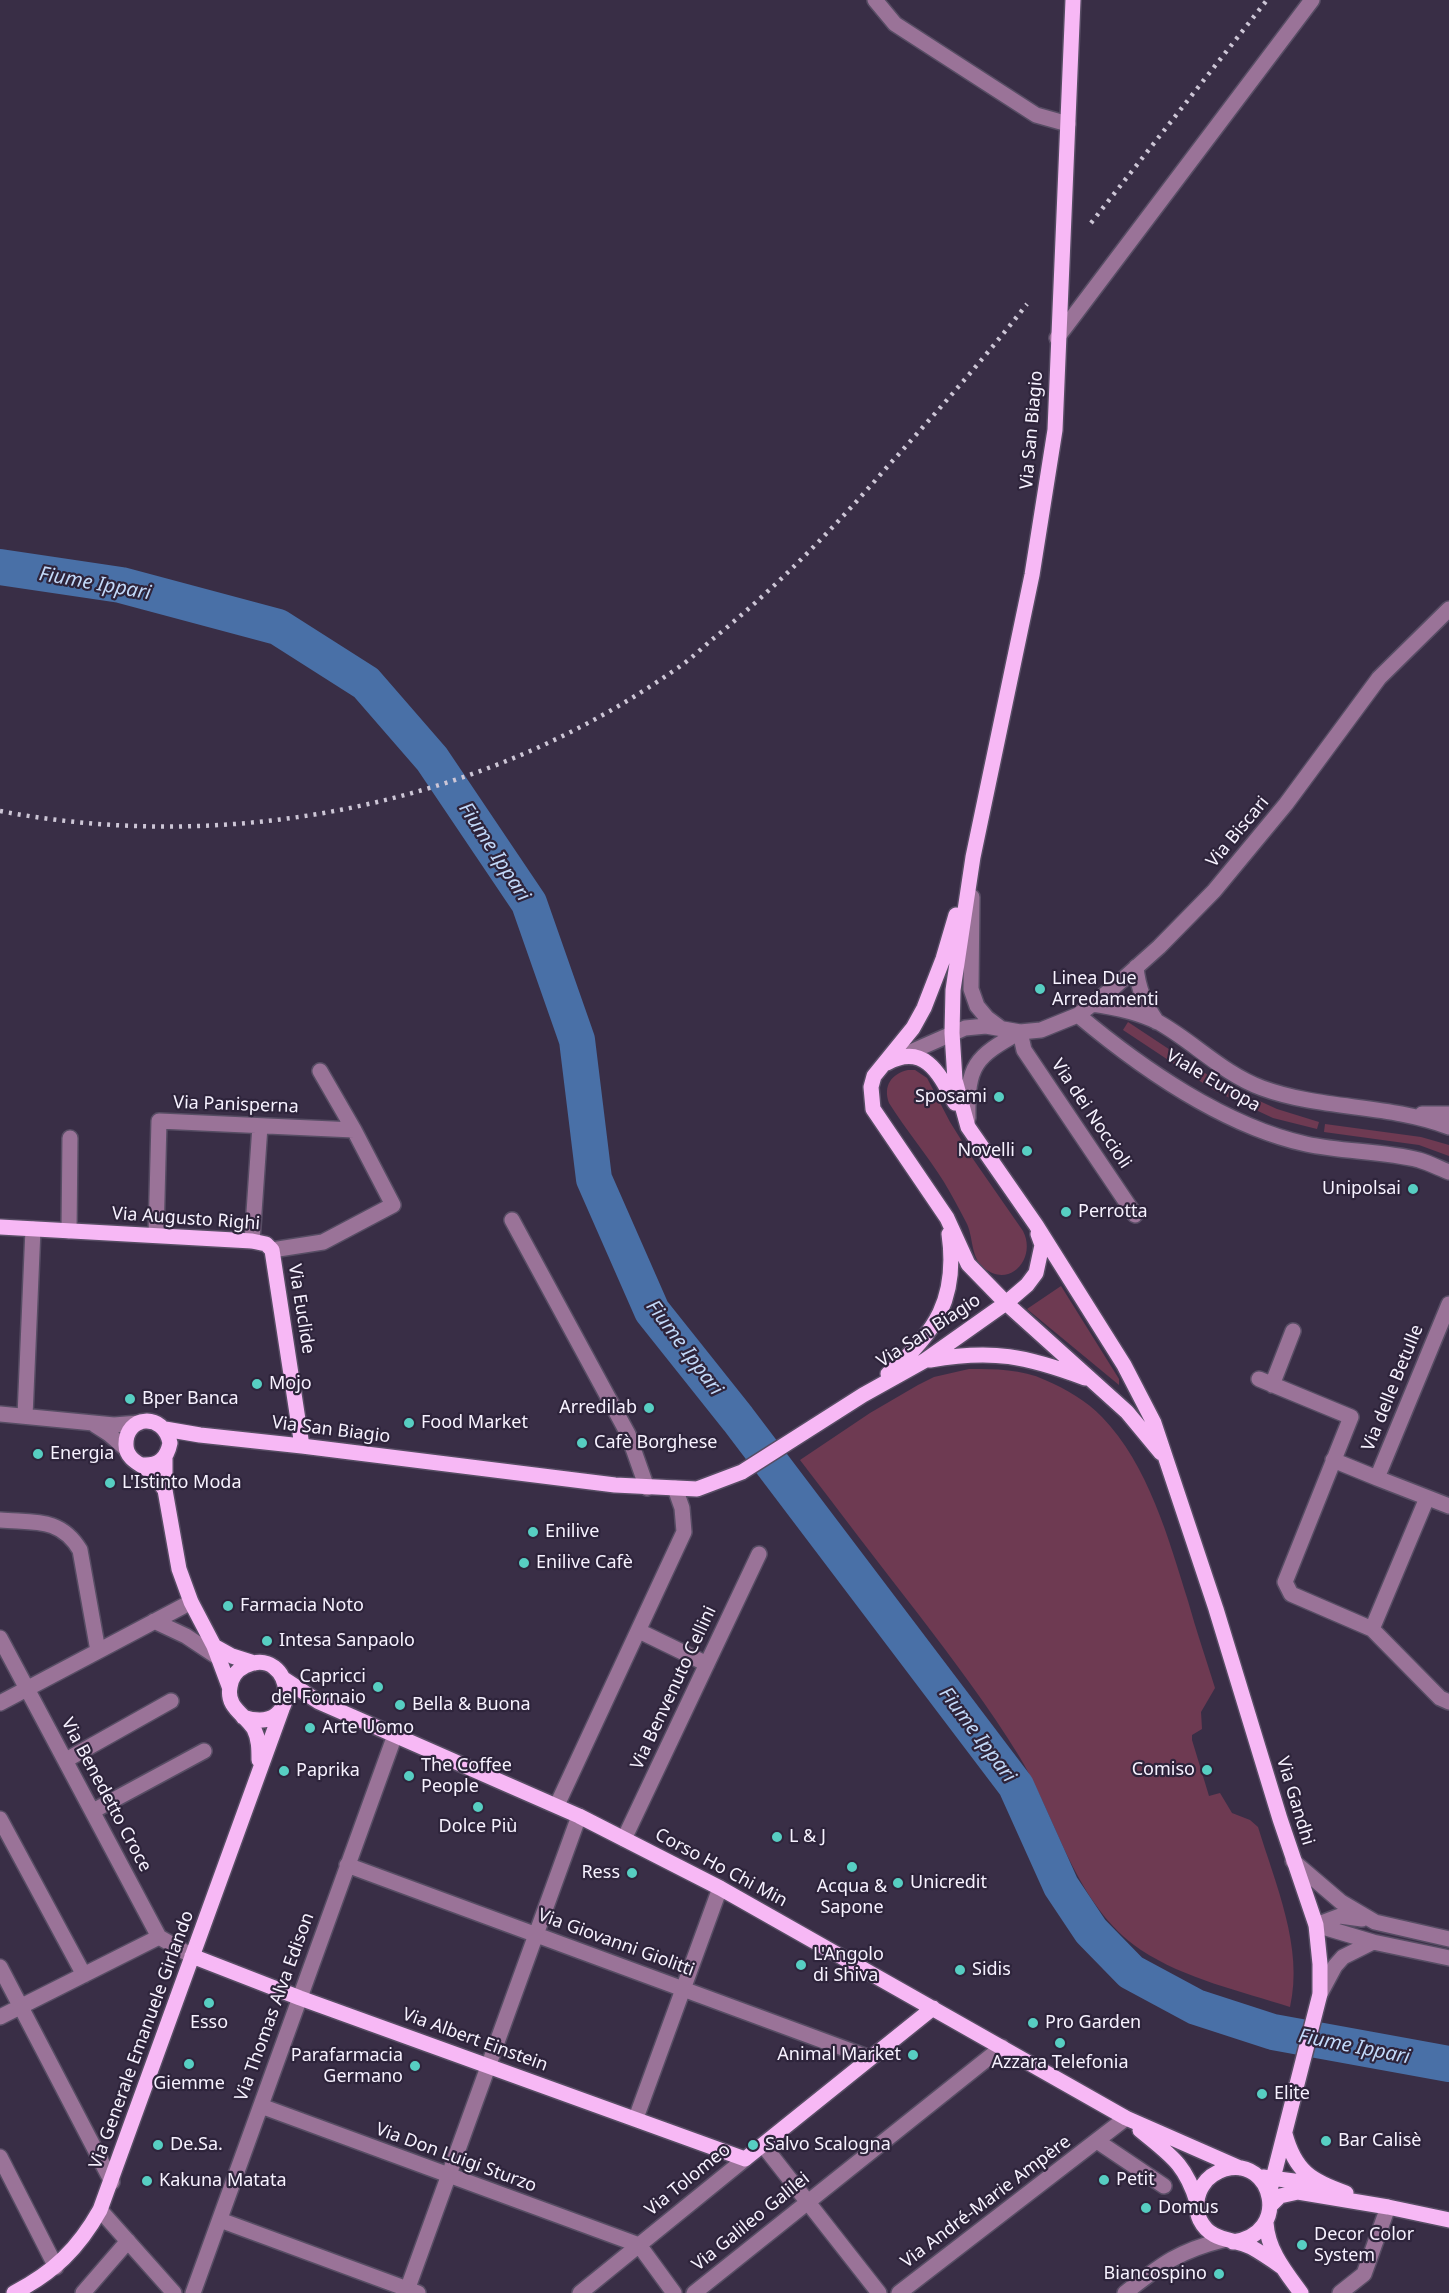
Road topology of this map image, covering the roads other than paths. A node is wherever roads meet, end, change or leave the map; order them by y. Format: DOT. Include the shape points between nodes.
graph roads {
  1 [pos="875,0"];
  2 [pos="1073,0"];
  3 [pos="1312,0"];
  4 [pos="1068,124"];
  5 [pos="1058,338"];
  6 [pos="1449,609"];
  7 [pos="973,857"];
  8 [pos="1136,967"];
  9 [pos="1092,1004"];
  10 [pos="1078,1015"];
  11 [pos="1157,1022"];
  12 [pos="999,1027"];
  13 [pos="1020,1032"];
  14 [pos="952,1033"];
  15 [pos="890,1061"];
  16 [pos="320,1071"];
  17 [pos="1395,1113"];
  18 [pos="1449,1114"];
  19 [pos="260,1126"];
  20 [pos="968,1127"];
  21 [pos="1449,1127"];
  22 [pos="354,1130"];
  23 [pos="70,1138"];
  24 [pos="1449,1172"];
  25 [pos="1135,1215"];
  26 [pos="947,1218"];
  27 [pos="512,1220"];
  28 [pos="1036,1225"];
  29 [pos="0,1227"];
  30 [pos="33,1229"];
  31 [pos="69,1231"];
  32 [pos="156,1235"];
  33 [pos="252,1240"];
  34 [pos="272,1250"];
  35 [pos="1006,1303"];
  36 [pos="1449,1304"];
  37 [pos="1293,1331"];
  38 [pos="924,1361"];
  39 [pos="1095,1381"];
  40 [pos="863,1395"];
  41 [pos="0,1414"];
  42 [pos="25,1416"];
  43 [pos="90,1422"];
  44 [pos="139,1423"];
  45 [pos="165,1429"];
  46 [pos="200,1435"];
  47 [pos="302,1446"];
  48 [pos="126,1449"];
  49 [pos="167,1454"];
  50 [pos="1167,1460"];
  51 [pos="1334,1460"];
  52 [pos="143,1465"];
  53 [pos="1377,1478"];
  54 [pos="647,1488"];
  55 [pos="675,1488"];
  56 [pos="165,1490"];
  57 [pos="1427,1498"];
  58 [pos="1449,1506"];
  59 [pos="0,1520"];
  60 [pos="759,1554"];
  61 [pos="191,1602"];
  62 [pos="154,1622"];
  63 [pos="1372,1629"];
  64 [pos="639,1631"];
  65 [pos="0,1638"];
  66 [pos="98,1651"];
  67 [pos="216,1652"];
  68 [pos="254,1663"];
  69 [pos="707,1664"];
  70 [pos="284,1678"];
  71 [pos="230,1686"];
  72 [pos="27,1689"];
  73 [pos="171,1701"];
  74 [pos="1449,1702"];
  75 [pos="0,1703"];
  76 [pos="282,1709"];
  77 [pos="243,1717"];
  78 [pos="395,1735"];
  79 [pos="204,1751"];
  80 [pos="66,1760"];
  81 [pos="260,1766"];
  82 [pos="557,1805"];
  83 [pos="93,1811"];
  84 [pos="579,1816"];
  85 [pos="0,1819"];
  86 [pos="624,1839"];
  87 [pos="1293,1861"];
  88 [pos="347,1865"];
  89 [pos="720,1888"];
  90 [pos="1375,1922"];
  91 [pos="1316,1925"];
  92 [pos="536,1935"];
  93 [pos="159,1937"];
  94 [pos="1449,1939"];
  95 [pos="1373,1942"];
  96 [pos="192,1956"];
  97 [pos="1449,1958"];
  98 [pos="0,1967"];
  99 [pos="84,1975"];
  100 [pos="683,1989"];
  101 [pos="1320,1994"];
  102 [pos="300,1998"];
  103 [pos="21,2007"];
  104 [pos="933,2007"];
  105 [pos="0,2017"];
  106 [pos="1002,2047"];
  107 [pos="870,2058"];
  108 [pos="489,2065"];
  109 [pos="261,2106"];
  110 [pos="636,2118"];
  111 [pos="1126,2118"];
  112 [pos="1285,2133"];
  113 [pos="1097,2141"];
  114 [pos="763,2145"];
  115 [pos="0,2157"];
  116 [pos="1279,2158"];
  117 [pos="746,2159"];
  118 [pos="1255,2174"];
  119 [pos="449,2176"];
  120 [pos="112,2182"];
  121 [pos="1323,2185"];
  122 [pos="1164,2186"];
  123 [pos="1270,2200"];
  124 [pos="807,2202"];
  125 [pos="1197,2202"];
  126 [pos="1388,2207"];
  127 [pos="100,2210"];
  128 [pos="220,2220"];
  129 [pos="1449,2220"];
  130 [pos="1266,2223"];
  131 [pos="128,2241"];
  132 [pos="1228,2241"];
  133 [pos="639,2245"];
  134 [pos="56,2267"];
  135 [pos="1282,2267"];
  136 [pos="89,2291"];
  137 [pos="410,2292"];
  138 [pos="14,2293"];
  139 [pos="174,2293"];
  140 [pos="193,2293"];
  141 [pos="580,2293"];
  142 [pos="674,2293"];
  143 [pos="694,2293"];
  144 [pos="879,2293"];
  145 [pos="899,2293"];
  146 [pos="1125,2293"];
  147 [pos="1301,2293"];
  148 [pos="1340,2293"];
  1 -- 4 [label="street" via="895,24 1036,116"];
  2 -- 4 [label="main road, Via San Biagio"];
  3 -- 5 [label="street"];
  4 -- 5 [label="main road, Via San Biagio"];
  5 -- 7 [label="main road, Via San Biagio" via="1055,430 1047,489"];
  6 -- 8 [label="street, Via Biscari" via="1379,678 1286,804 1214,891"];
  7 -- 12 [label="street" via="971,989 977,1006"];
  7 -- 14 [label="main road" via="953,990"];
  7 -- 15 [label="main road" via="933,987 913,1028"];
  8 -- 9 [label="street, Via Biscari"];
  8 -- 11 [label="street" via="1145,1005"];
  9 -- 10 [label="street, Via Biscari"];
  9 -- 11 [label="street"];
  10 -- 13 [label="street, Via Biscari" via="1041,1030"];
  10 -- 24 [label="street, Viale Europa" via="1109,1041 1167,1079 1248,1125 1304,1143 1420,1160"];
  11 -- 17 [label="street, Viale Europa" via="1226,1070 1260,1087 1323,1104"];
  12 -- 13 [label="street"];
  12 -- 14 [label="street" via="965,1028"];
  13 -- 20 [label="street" via="979,1059 971,1075"];
  13 -- 25 [label="street, Via dei Noccioli" via="1024,1050"];
  14 -- 15 [label="street"];
  14 -- 20 [label="main road" via="956,1080"];
  15 -- 20 [label="main road" via="909,1056 930,1064"];
  15 -- 26 [label="main road" via="874,1076 873,1109"];
  16 -- 22 [label="street"];
  17 -- 18 [label="street"];
  17 -- 21 [label="street, Viale Europa"];
  19 -- 22 [label="street, Via Panisperna"];
  19 -- 32 [label="street, Via Panisperna" via="159,1121"];
  19 -- 33 [label="street"];
  20 -- 28 [label="main road, Via Gandhi"];
  22 -- 34 [label="street, Via Augusto Righi" via="393,1205 323,1242"];
  23 -- 31 [label="street"];
  26 -- 35 [label="main road" via="968,1264"];
  26 -- 40 [label="main road" via="951,1251 947,1297 937,1318 910,1354"];
  27 -- 54 [label="street" via="628,1434"];
  28 -- 35 [label="main road, Via San Biagio" via="1042,1245 1036,1273"];
  28 -- 50 [label="main road, Via Gandhi" via="1124,1365 1154,1423"];
  29 -- 30 [label="main road, Via Augusto Righi"];
  30 -- 31 [label="main road, Via Augusto Righi"];
  30 -- 42 [label="street"];
  31 -- 32 [label="main road, Via Augusto Righi"];
  32 -- 33 [label="main road, Via Augusto Righi"];
  33 -- 34 [label="main road, Via Augusto Righi"];
  34 -- 47 [label="main road, Via Euclide"];
  35 -- 38 [label="main road, Via San Biagio"];
  35 -- 39 [label="main road"];
  36 -- 53 [label="street, Via delle Betulle"];
  37 -- 51 [label="street, Via delle Betulle" via="1265,1382 1351,1417"];
  38 -- 39 [label="main road" via="963,1354 1006,1355"];
  38 -- 40 [label="main road, Via San Biagio"];
  39 -- 50 [label="main road"];
  40 -- 55 [label="main road, Via San Biagio" via="742,1472 697,1489"];
  41 -- 42 [label="street"];
  42 -- 43 [label="street"];
  43 -- 44 [label="street"];
  43 -- 48 [label="street"];
  44 -- 45 [label="main road" via="153,1421"];
  44 -- 48 [label="main road" via="128,1434"];
  45 -- 46 [label="main road, Via San Biagio"];
  45 -- 49 [label="main road" via="170,1443"];
  46 -- 47 [label="main road, Via San Biagio"];
  46 -- 49 [label="main road"];
  47 -- 54 [label="main road, Via San Biagio"];
  48 -- 52 [label="main road"];
  49 -- 52 [label="main road" via="158,1463"];
  49 -- 56 [label="main road"];
  50 -- 87 [label="main road, Via Gandhi"];
  51 -- 53 [label="street, Via delle Betulle"];
  51 -- 63 [label="street, Via delle Betulle" via="1285,1582 1291,1594"];
  52 -- 56 [label="main road"];
  53 -- 57 [label="street"];
  54 -- 55 [label="main road, Via San Biagio"];
  55 -- 64 [label="street" via="684,1532"];
  56 -- 61 [label="main road" via="179,1569"];
  57 -- 58 [label="street"];
  57 -- 63 [label="street"];
  59 -- 66 [label="street" via="54,1524 71,1535 80,1550"];
  60 -- 69 [label="street, Via Benvenuto Cellini"];
  61 -- 62 [label="street"];
  61 -- 67 [label="main road"];
  62 -- 66 [label="street"];
  62 -- 67 [label="street"];
  63 -- 74 [label="street, Via delle Betulle" via="1440,1698"];
  64 -- 69 [label="street"];
  64 -- 82 [label="street"];
  65 -- 72 [label="street, Via Benedetto Croce"];
  66 -- 72 [label="street"];
  67 -- 68 [label="main road"];
  67 -- 71 [label="main road"];
  68 -- 70 [label="main road" via="276,1669"];
  68 -- 71 [label="main road" via="234,1675"];
  69 -- 86 [label="street, Via Benvenuto Cellini"];
  70 -- 76 [label="main road" via="287,1689"];
  70 -- 78 [label="main road, Corso Ho Chi Min" via="319,1702"];
  71 -- 77 [label="main road" via="234,1709"];
  72 -- 75 [label="street"];
  72 -- 80 [label="street, Via Benedetto Croce"];
  73 -- 80 [label="street"];
  76 -- 77 [label="main road" via="266,1720"];
  76 -- 81 [label="main road, Via Generale Emanuele Girlando"];
  77 -- 81 [label="main road" via="259,1741"];
  78 -- 82 [label="main road, Corso Ho Chi Min"];
  78 -- 88 [label="street, Via Thomas Alva Edison"];
  79 -- 83 [label="street"];
  80 -- 83 [label="street, Via Benedetto Croce"];
  81 -- 96 [label="main road, Via Generale Emanuele Girlando"];
  82 -- 84 [label="main road, Corso Ho Chi Min"];
  83 -- 93 [label="street, Via Benedetto Croce"];
  84 -- 86 [label="main road, Corso Ho Chi Min"];
  84 -- 92 [label="street"];
  85 -- 99 [label="street"];
  86 -- 89 [label="main road, Corso Ho Chi Min"];
  87 -- 90 [label="street" via="1341,1902"];
  87 -- 91 [label="main road, Via Gandhi"];
  88 -- 92 [label="street, Via Giovanni Giolitti"];
  88 -- 102 [label="street, Via Thomas Alva Edison"];
  89 -- 100 [label="street"];
  89 -- 104 [label="main road, Corso Ho Chi Min"];
  90 -- 91 [label="street" via="1340,1916"];
  90 -- 94 [label="street"];
  91 -- 95 [label="street"];
  91 -- 101 [label="main road, Via Gandhi"];
  92 -- 100 [label="street, Via Giovanni Giolitti"];
  92 -- 108 [label="street"];
  93 -- 96 [label="street"];
  93 -- 99 [label="street"];
  95 -- 97 [label="street"];
  95 -- 101 [label="street" via="1343,1957"];
  96 -- 102 [label="main road, Via Albert Einstein"];
  96 -- 120 [label="main road, Via Generale Emanuele Girlando"];
  98 -- 103 [label="street"];
  99 -- 103 [label="street"];
  100 -- 107 [label="street, Via Giovanni Giolitti"];
  100 -- 110 [label="street"];
  101 -- 112 [label="main road, Via Gandhi"];
  102 -- 108 [label="main road, Via Albert Einstein"];
  102 -- 109 [label="street, Via Thomas Alva Edison"];
  103 -- 105 [label="street"];
  103 -- 120 [label="street"];
  104 -- 106 [label="main road, Corso Ho Chi Min"];
  104 -- 107 [label="main road, Via Tolomeo"];
  106 -- 111 [label="main road, Corso Ho Chi Min"];
  106 -- 124 [label="street, Via Galileo Galilei"];
  107 -- 114 [label="main road, Via Tolomeo"];
  108 -- 110 [label="main road, Via Albert Einstein"];
  108 -- 119 [label="street"];
  109 -- 119 [label="street, Via Don Luigi Sturzo"];
  109 -- 128 [label="street, Via Thomas Alva Edison"];
  110 -- 117 [label="main road, Via Albert Einstein"];
  111 -- 113 [label="street, Via André-Marie Ampère"];
  111 -- 118 [label="main road"];
  111 -- 125 [label="main road" via="1175,2158 1191,2183"];
  112 -- 116 [label="main road, Via Gandhi"];
  112 -- 121 [label="main road" via="1298,2165"];
  113 -- 122 [label="street"];
  113 -- 145 [label="street, Via André-Marie Ampère"];
  114 -- 117 [label="main road, Via Tolomeo"];
  114 -- 124 [label="street"];
  115 -- 134 [label="street"];
  116 -- 118 [label="main road, Via Gandhi"];
  116 -- 118 [label="main road"];
  117 -- 133 [label="street, Via Tolomeo"];
  118 -- 121 [label="main road"];
  118 -- 123 [label="main road"];
  118 -- 125 [label="main road" via="1229,2168 1211,2175"];
  119 -- 133 [label="street, Via Don Luigi Sturzo"];
  119 -- 137 [label="street"];
  120 -- 127 [label="main road, Via Generale Emanuele Girlando"];
  121 -- 126 [label="main road"];
  123 -- 126 [label="main road" via="1298,2192"];
  123 -- 130 [label="main road"];
  124 -- 143 [label="street, Via Galileo Galilei"];
  124 -- 144 [label="street"];
  125 -- 132 [label="main road" via="1207,2230"];
  126 -- 129 [label="main road"];
  126 -- 148 [label="street" via="1364,2274"];
  127 -- 131 [label="street"];
  127 -- 134 [label="main road, Via Generale Emanuele Girlando" via="85,2236"];
  128 -- 137 [label="street"];
  128 -- 140 [label="street, Via Thomas Alva Edison"];
  130 -- 132 [label="main road" via="1252,2236"];
  130 -- 135 [label="main road" via="1267,2236"];
  131 -- 136 [label="street"];
  131 -- 139 [label="street"];
  132 -- 135 [label="main road" via="1259,2252"];
  132 -- 146 [label="street" via="1198,2246 1170,2259"];
  133 -- 141 [label="street, Via Tolomeo"];
  133 -- 142 [label="street"];
  134 -- 138 [label="main road, Via Generale Emanuele Girlando"];
  135 -- 147 [label="main road"];
}
